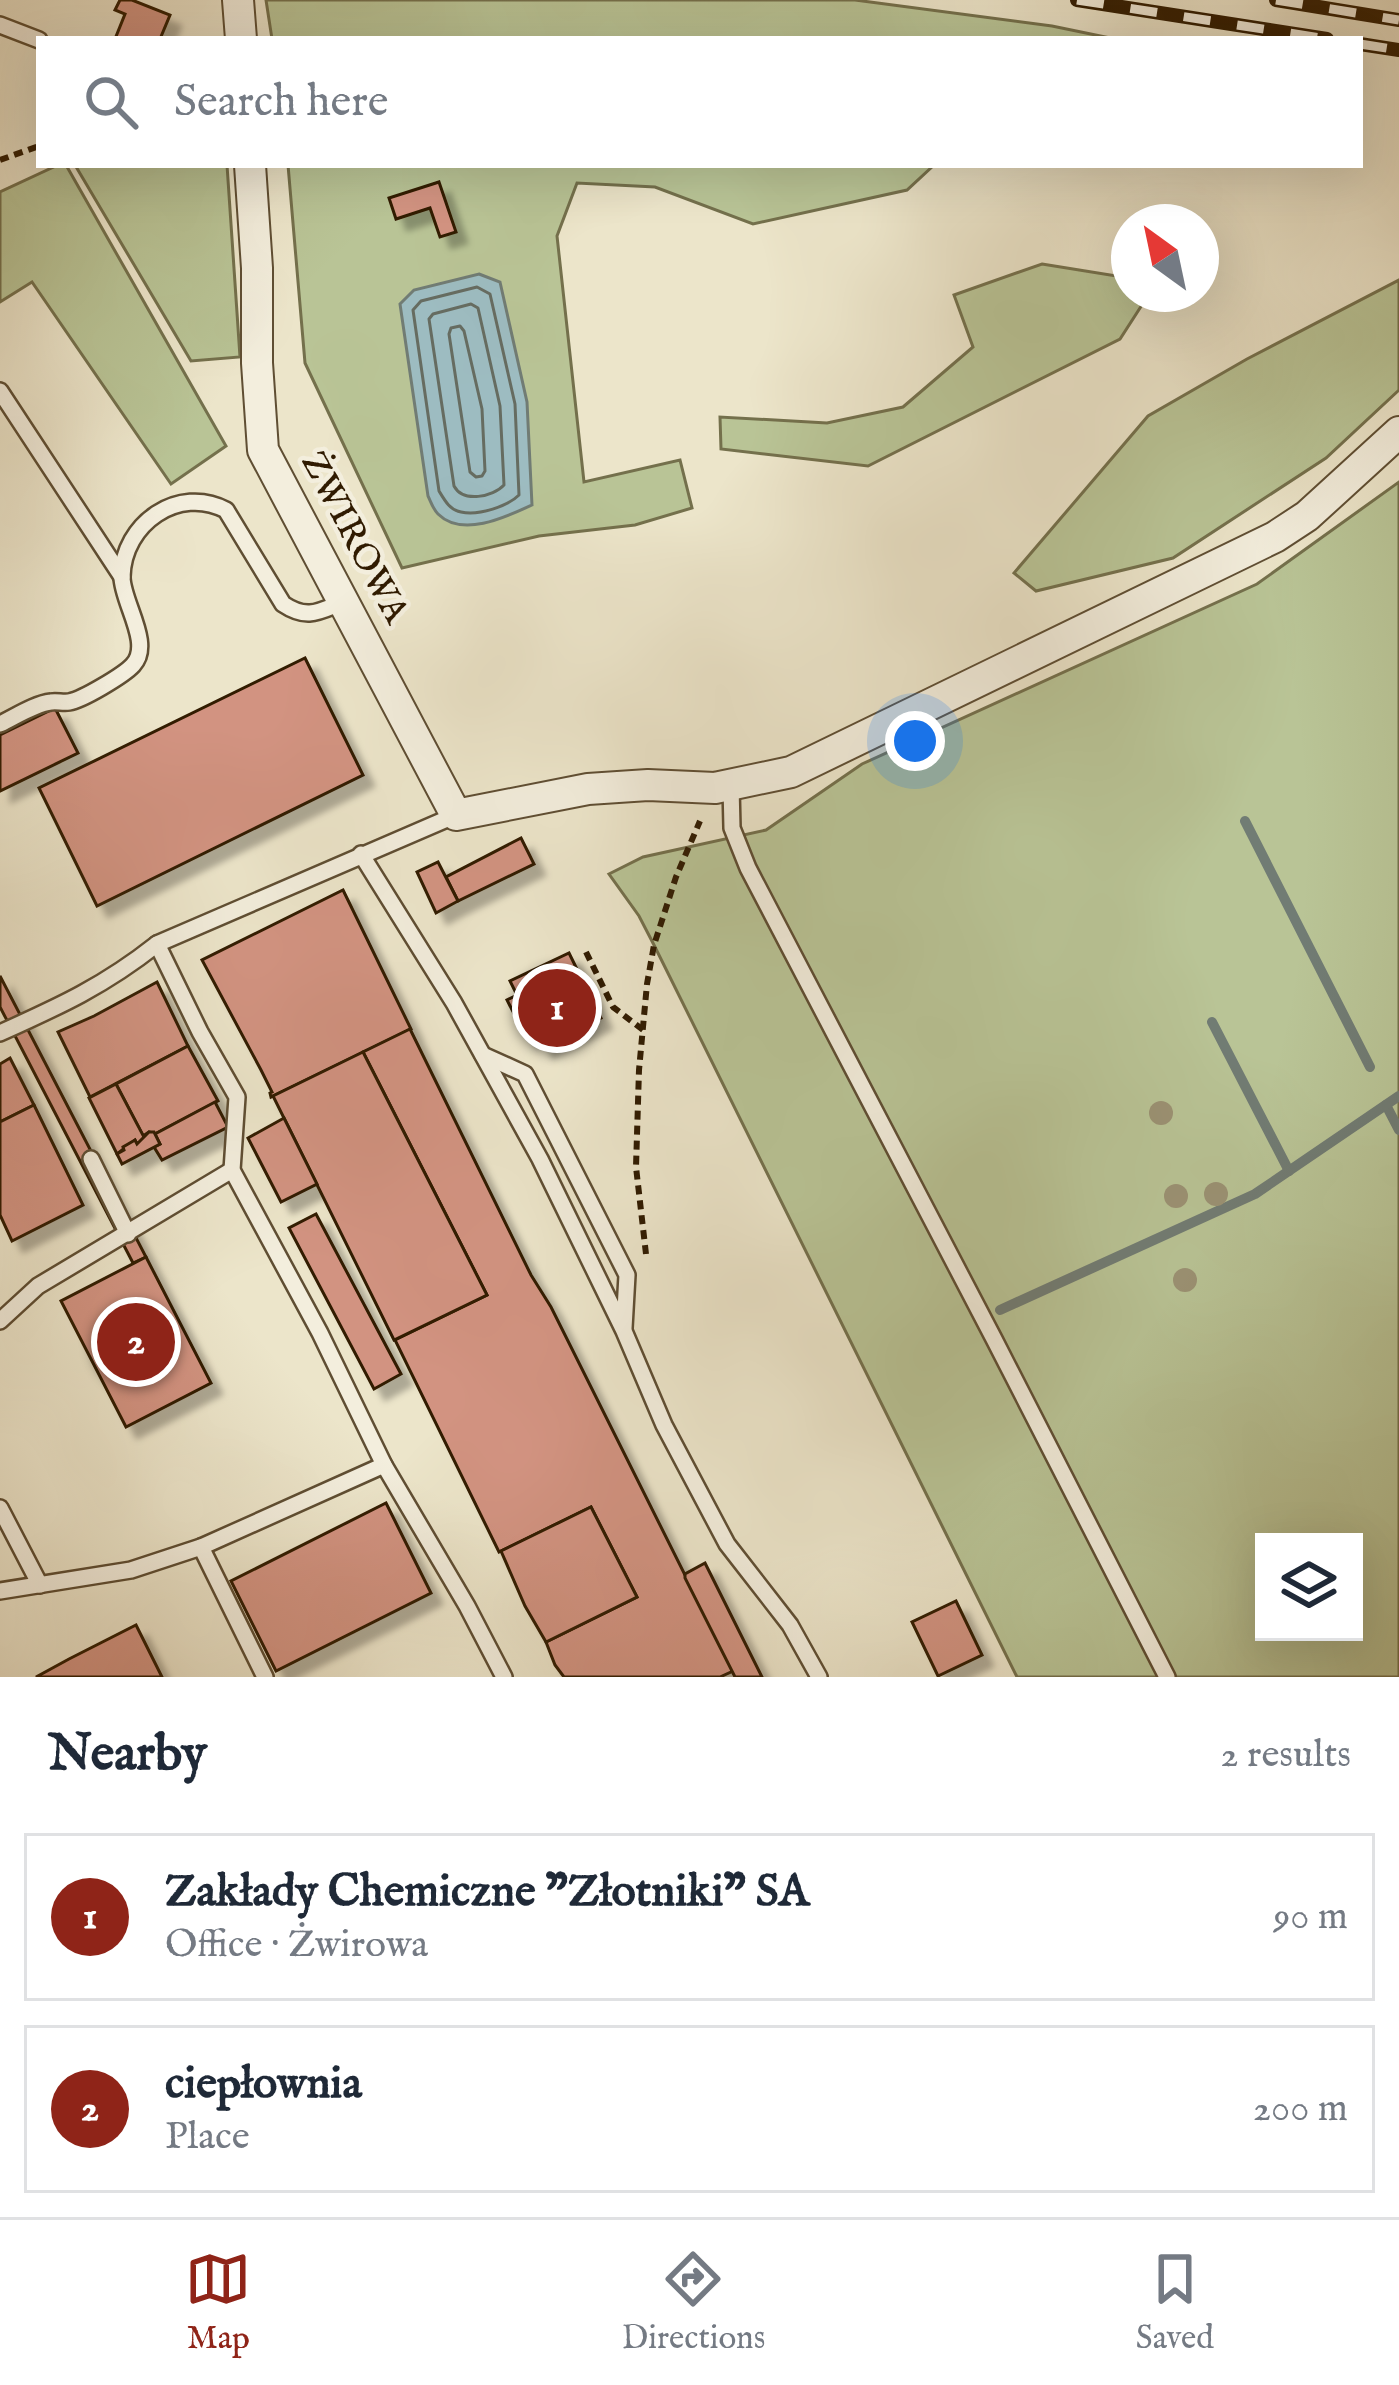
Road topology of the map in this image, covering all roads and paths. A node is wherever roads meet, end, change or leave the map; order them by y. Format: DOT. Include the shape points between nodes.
graph roads {
  1 [pos="238,0"];
  2 [pos="0,25"];
  3 [pos="241,36"];
  4 [pos="36,39"];
  5 [pos="36,147"];
  6 [pos="0,160"];
  7 [pos="250,168"];
  8 [pos="0,391"];
  9 [pos="1399,432"];
  10 [pos="122,577"];
  11 [pos="343,602"];
  12 [pos="0,724"];
  13 [pos="731,786"];
  14 [pos="456,814"];
  15 [pos="700,821"];
  16 [pos="361,854"];
  17 [pos="157,944"];
  18 [pos="586,952"];
  19 [pos="643,1030"];
  20 [pos="0,1034"];
  21 [pos="482,1055"];
  22 [pos="91,1160"];
  23 [pos="232,1170"];
  24 [pos="128,1234"];
  25 [pos="626,1292"];
  26 [pos="0,1321"];
  27 [pos="624,1331"];
  28 [pos="384,1465"];
  29 [pos="0,1508"];
  30 [pos="202,1547"];
  31 [pos="40,1585"];
  32 [pos="0,1591"];
  33 [pos="500,1676"];
  34 [pos="265,1677"];
  35 [pos="819,1677"];
  36 [pos="1167,1677"];
  1 -- 3 [label="street"];
  2 -- 4 [label="lane"];
  5 -- 6 [label="path"];
  7 -- 11 [label="street, ŻWIROWA" via="263,450"];
  8 -- 10 [label="lane"];
  9 -- 13 [label="street" via="1306,516 1258,546 791,772"];
  10 -- 11 [label="lane" via="125,556 159,511 213,502 226,509 283,604 298,614"];
  10 -- 12 [label="lane" via="141,647 135,663 74,702 48,702"];
  11 -- 14 [label="street, ŻWIROWA"];
  13 -- 14 [label="street" via="588,789"];
  13 -- 36 [label="lane" via="732,828 748,868"];
  14 -- 16 [label="lane"];
  15 -- 19 [label="path" via="654,945"];
  16 -- 17 [label="lane"];
  16 -- 21 [label="lane"];
  17 -- 20 [label="lane" via="79,998"];
  17 -- 23 [label="lane" via="237,1097"];
  18 -- 19 [label="path" via="614,1007"];
  19 -- 25 [label="path" via="635,1167 647,1282"];
  21 -- 25 [label="lane" via="524,1074 627,1275"];
  21 -- 27 [label="lane"];
  22 -- 24 [label="lane"];
  23 -- 24 [label="lane"];
  23 -- 28 [label="lane"];
  24 -- 26 [label="lane" via="38,1286"];
  25 -- 27 [label="lane"];
  27 -- 35 [label="lane" via="727,1544"];
  28 -- 30 [label="lane"];
  28 -- 33 [label="lane"];
  29 -- 31 [label="lane"];
  30 -- 31 [label="lane" via="131,1570"];
  30 -- 34 [label="lane"];
  31 -- 32 [label="lane"];
}
